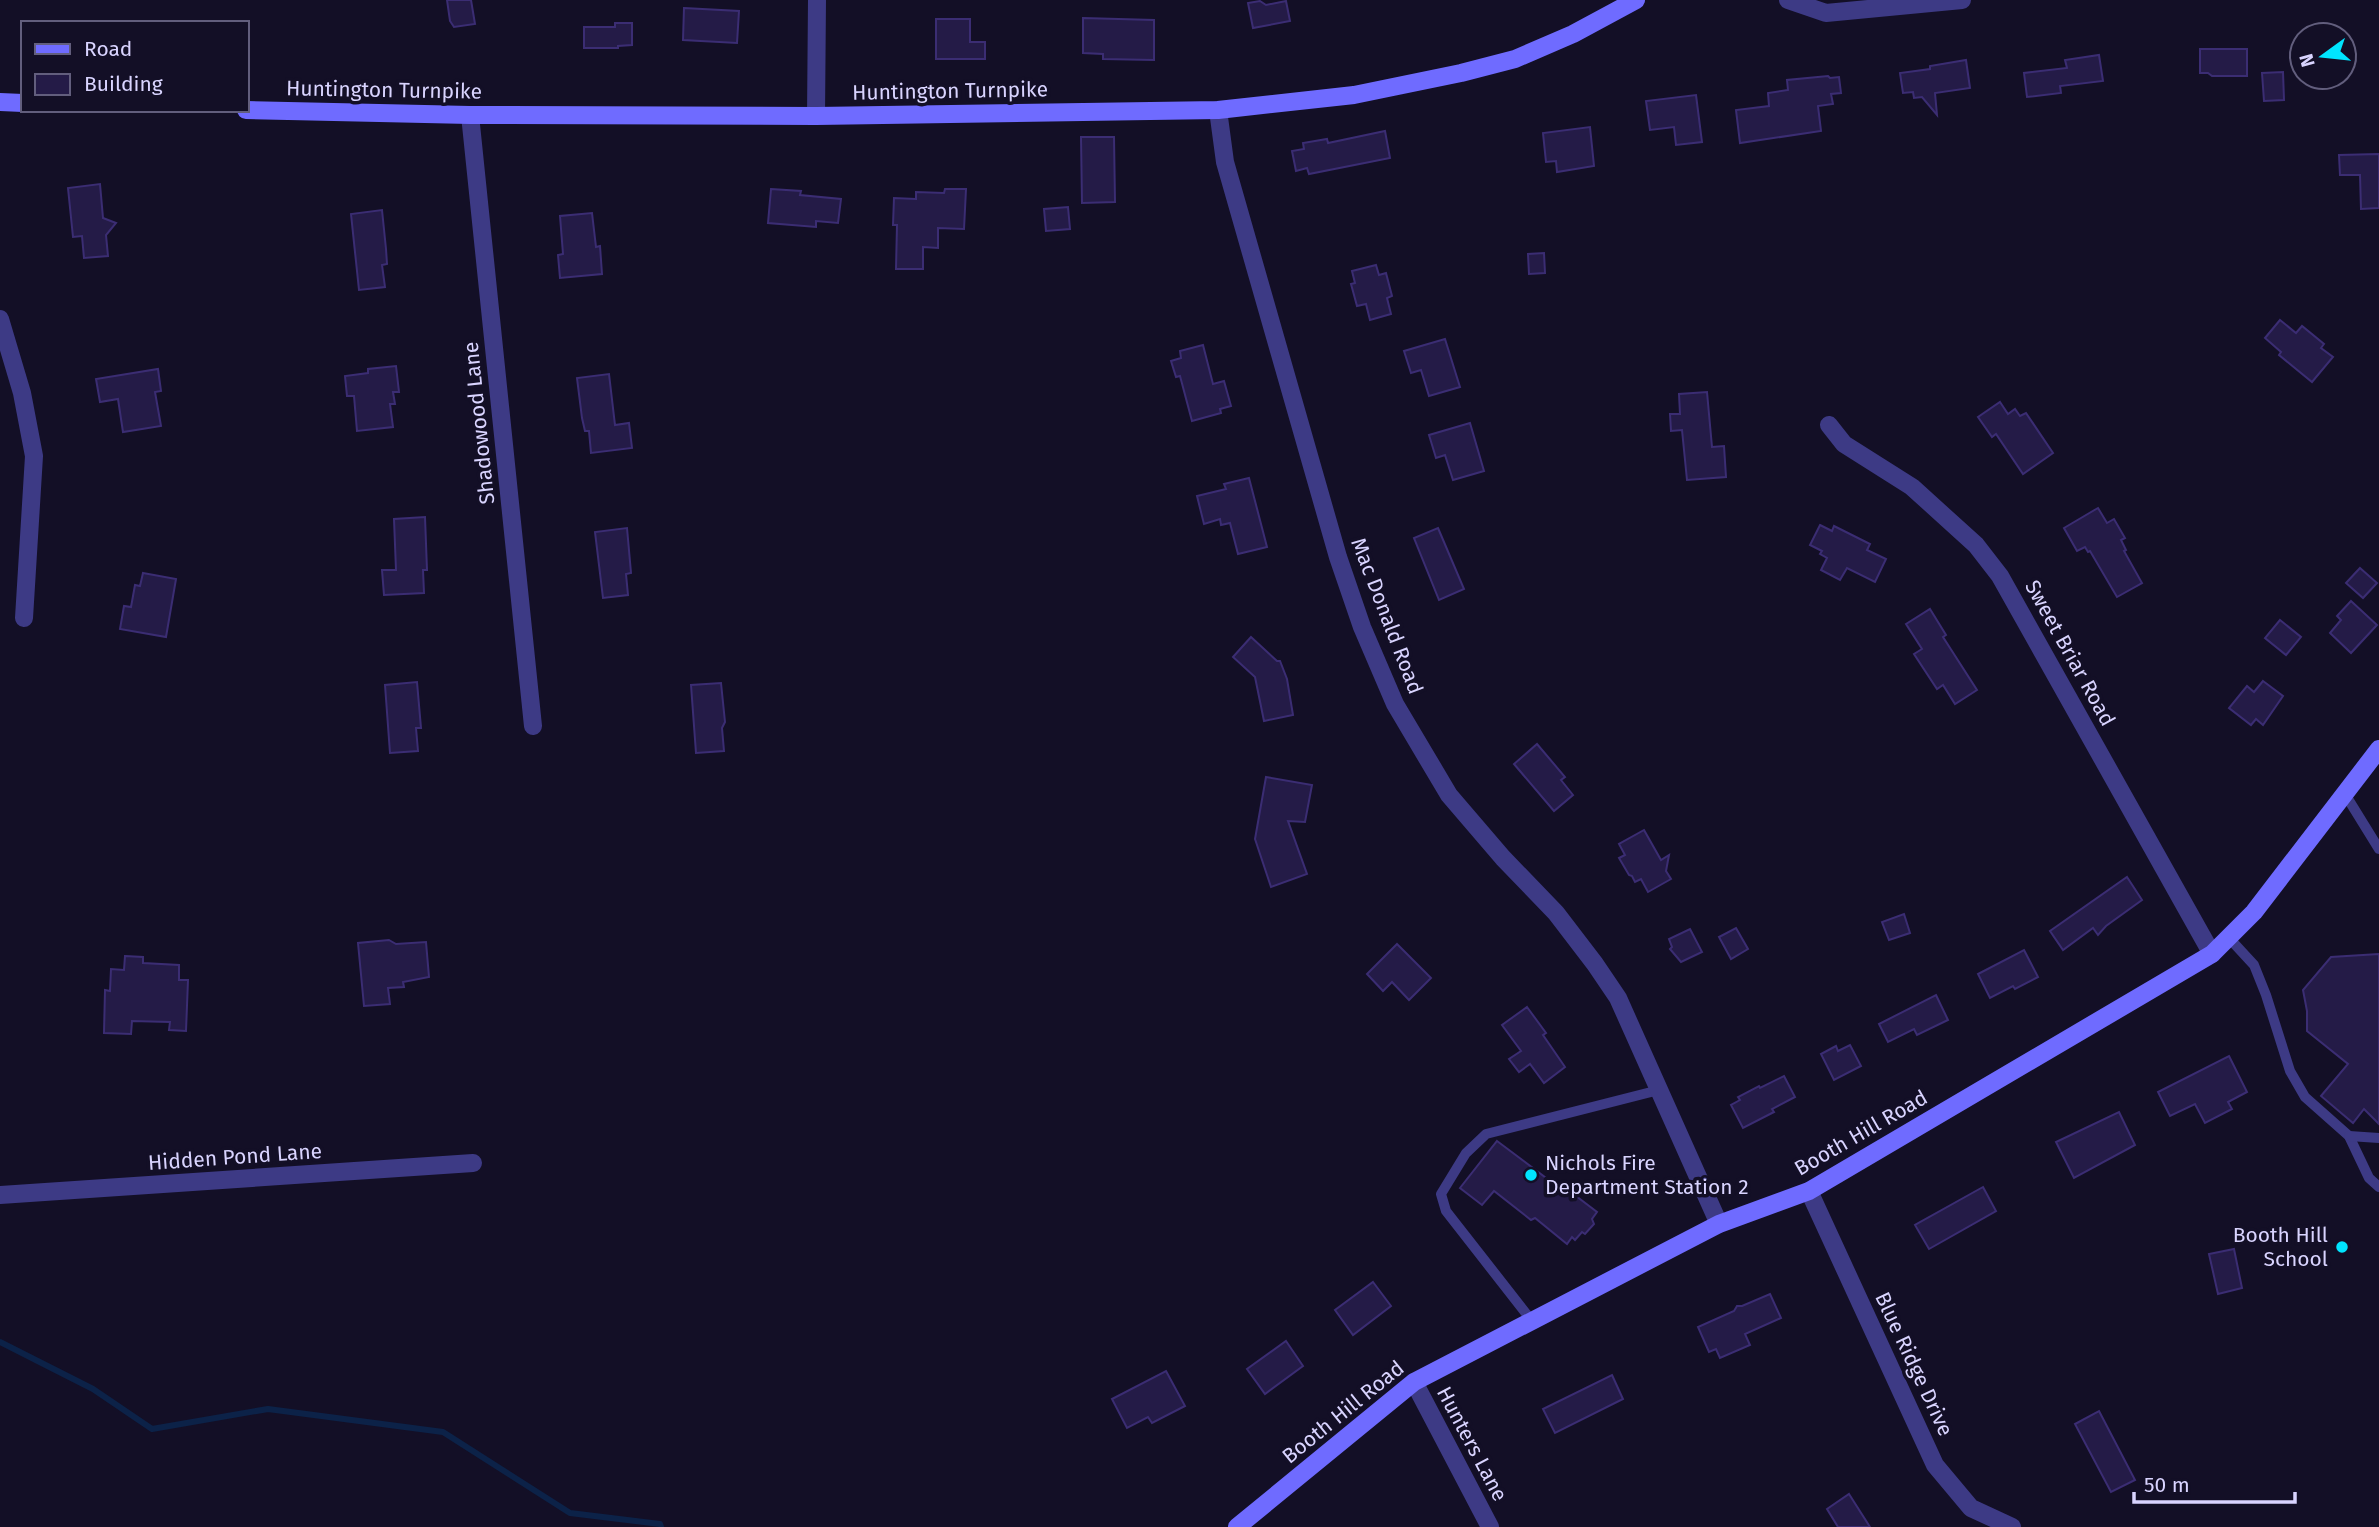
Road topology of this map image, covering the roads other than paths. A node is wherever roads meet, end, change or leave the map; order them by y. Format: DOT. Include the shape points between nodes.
graph roads {
  1 [pos="817,0"];
  2 [pos="1636,0"];
  3 [pos="1787,0"];
  4 [pos="1962,0"];
  5 [pos="0,102"];
  6 [pos="21,103"];
  7 [pos="248,110"];
  8 [pos="1218,110"];
  9 [pos="470,115"];
  10 [pos="816,116"];
  11 [pos="0,319"];
  12 [pos="1829,425"];
  13 [pos="24,618"];
  14 [pos="533,726"];
  15 [pos="2379,749"];
  16 [pos="2345,794"];
  17 [pos="2379,849"];
  18 [pos="2230,939"];
  19 [pos="2212,954"];
  20 [pos="1659,1090"];
  21 [pos="2349,1136"];
  22 [pos="2379,1138"];
  23 [pos="473,1163"];
  24 [pos="2379,1187"];
  25 [pos="1809,1191"];
  26 [pos="0,1195"];
  27 [pos="1719,1224"];
  28 [pos="1532,1321"];
  29 [pos="1414,1382"];
  30 [pos="1237,1527"];
  31 [pos="1490,1527"];
  32 [pos="2012,1527"];
  1 -- 10 [label="street"];
  2 -- 8 [label="main road, Huntington Turnpike" via="1515,59 1354,95"];
  3 -- 4 [label="street" via="1826,13"];
  5 -- 6 [label="main road"];
  7 -- 9 [label="main road, Huntington Turnpike"];
  8 -- 10 [label="main road, Huntington Turnpike"];
  8 -- 20 [label="street, Mac Donald Road" via="1225,162 1338,557 1390,694 1449,795 1556,913 1595,964 1618,999"];
  9 -- 10 [label="main road, Huntington Turnpike"];
  9 -- 14 [label="street, Shadowood Lane"];
  11 -- 13 [label="street" via="22,393 34,456"];
  12 -- 19 [label="street, Sweet Briar Road" via="1844,444 1912,487 1976,545 2000,576"];
  15 -- 16 [label="main road, Booth Hill Road"];
  16 -- 17 [label="lane"];
  16 -- 18 [label="main road, Booth Hill Road"];
  18 -- 19 [label="main road, Booth Hill Road"];
  18 -- 21 [label="lane" via="2254,965 2305,1097"];
  19 -- 25 [label="main road, Booth Hill Road"];
  20 -- 27 [label="street, Mac Donald Road"];
  20 -- 28 [label="lane" via="1486,1134 1466,1153 1441,1194 1446,1210"];
  21 -- 22 [label="lane"];
  21 -- 24 [label="lane" via="2369,1178"];
  23 -- 26 [label="street, Hidden Pond Lane"];
  25 -- 27 [label="main road, Booth Hill Road"];
  25 -- 32 [label="street, Blue Ridge Drive" via="1936,1465 1971,1508"];
  27 -- 28 [label="main road, Booth Hill Road"];
  28 -- 29 [label="main road, Booth Hill Road"];
  29 -- 30 [label="main road, Booth Hill Road"];
  29 -- 31 [label="street, Hunters Lane"];
}
